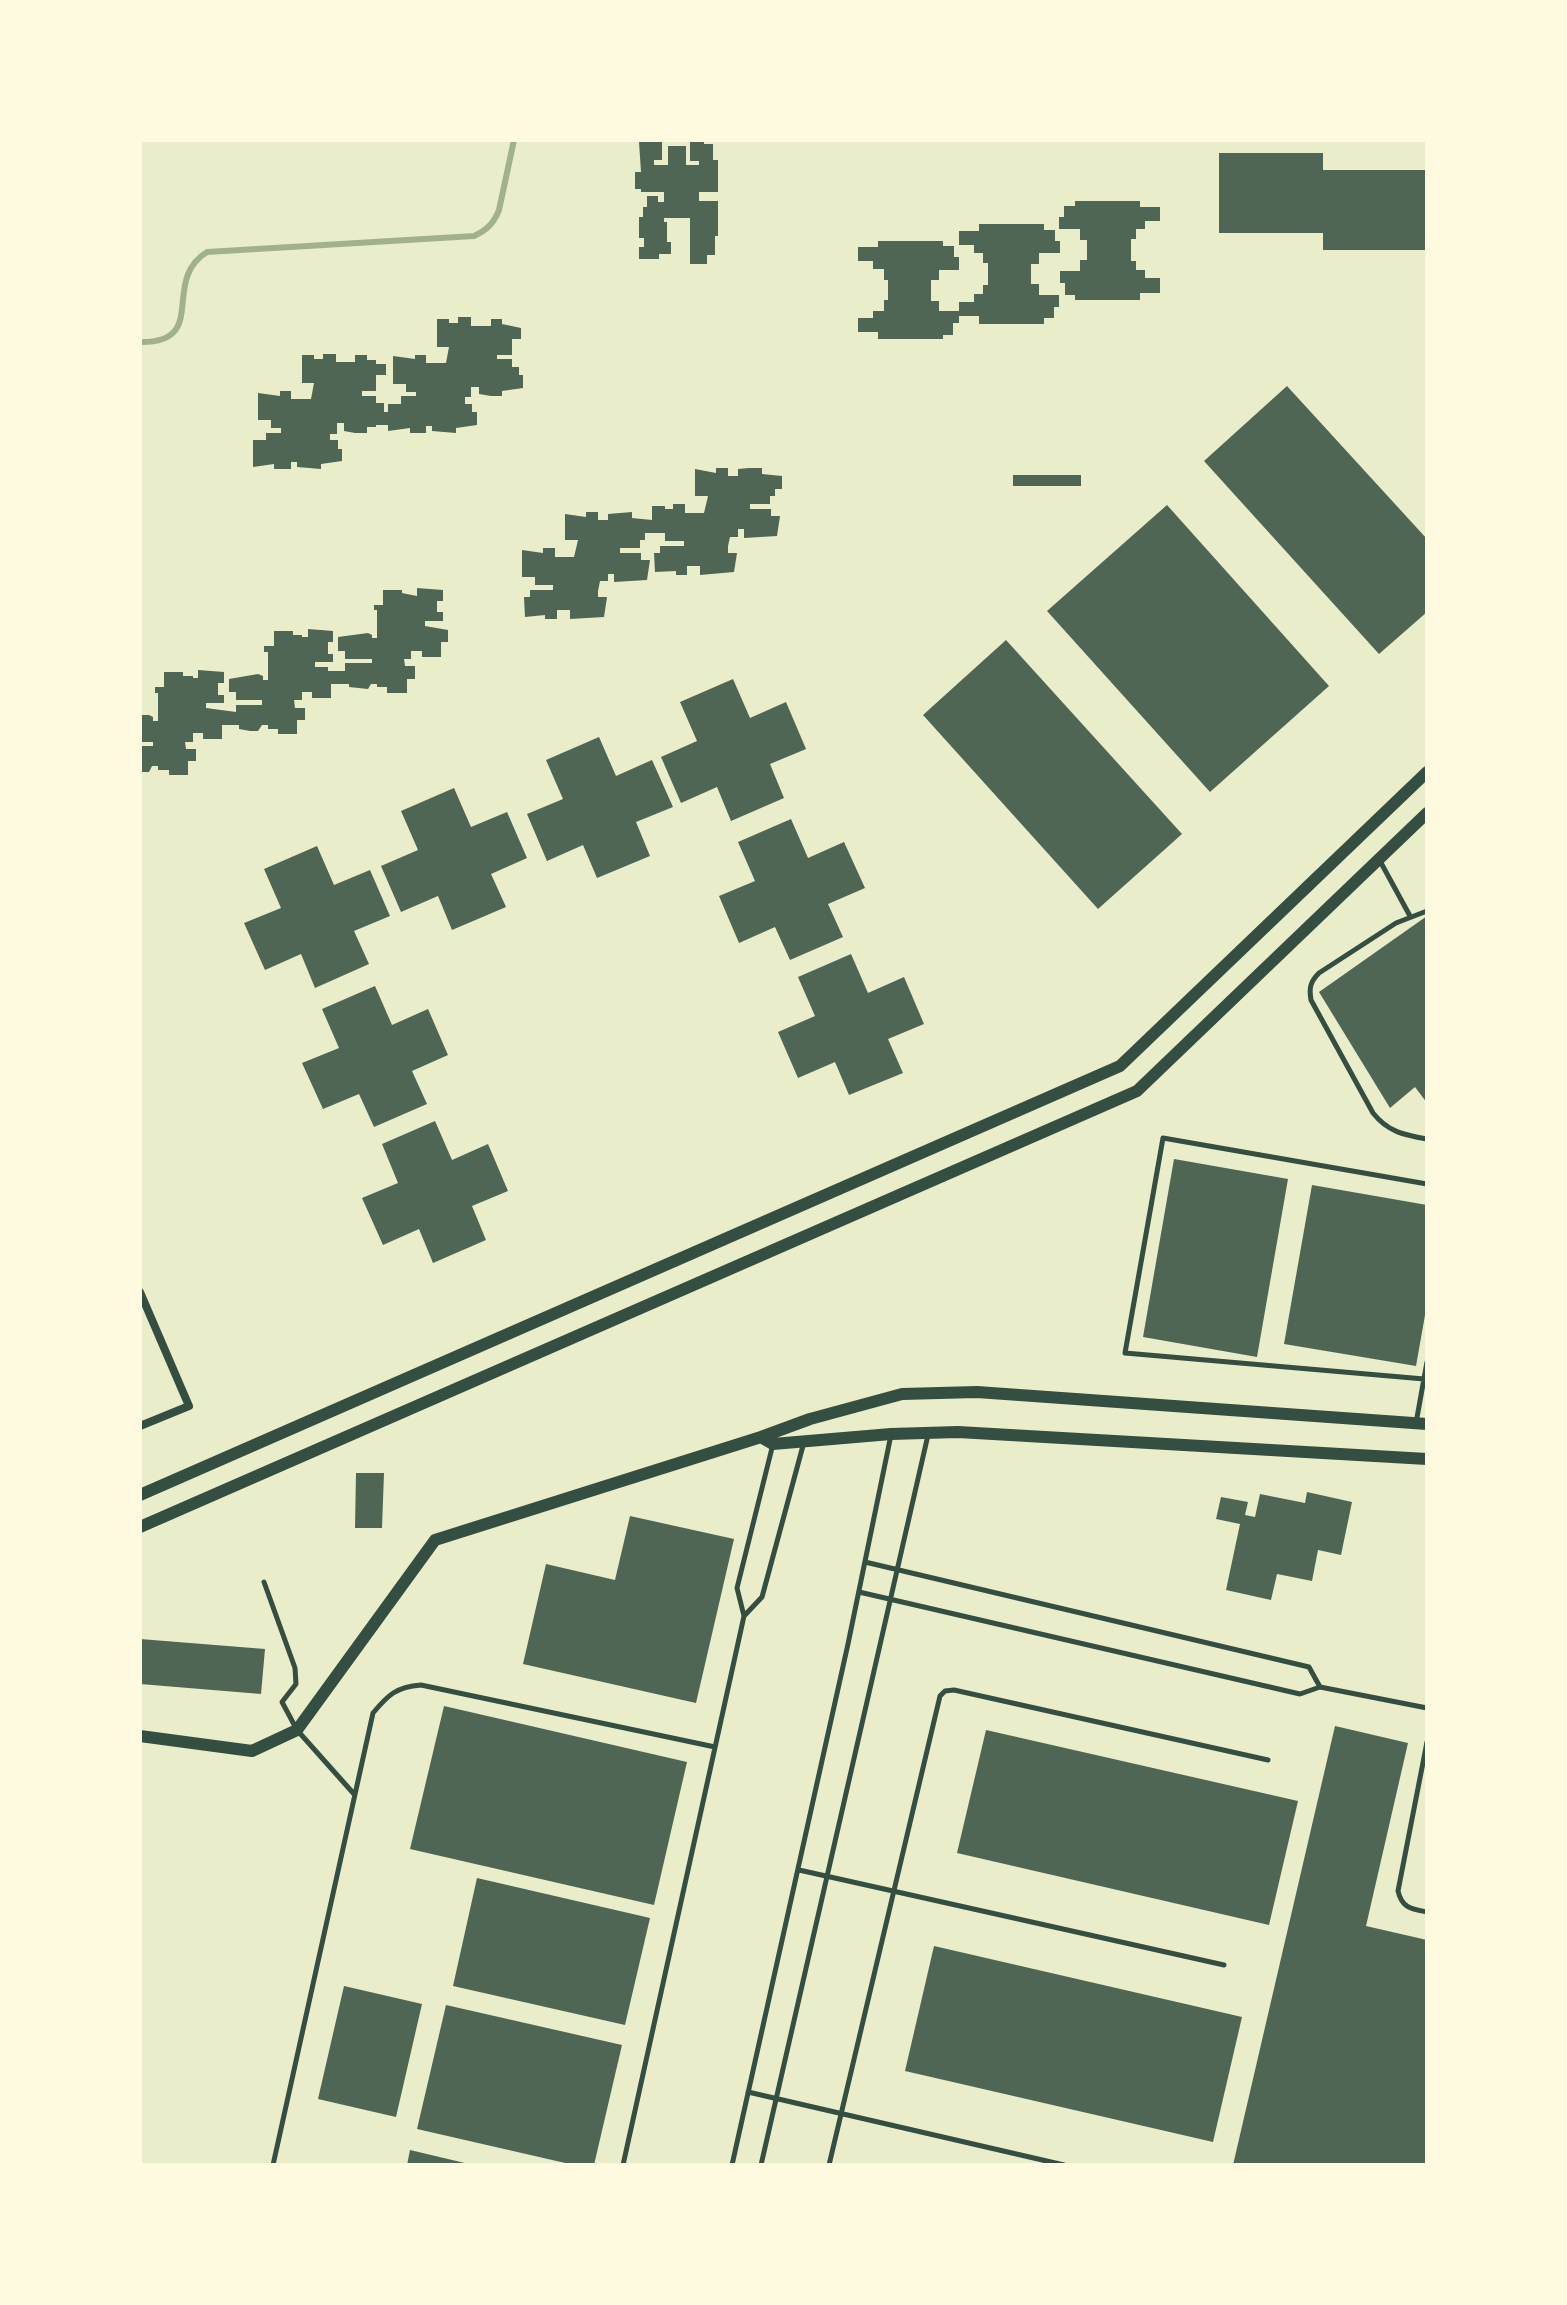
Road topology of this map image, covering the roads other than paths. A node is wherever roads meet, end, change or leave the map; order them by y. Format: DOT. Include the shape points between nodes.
graph roads {
  1 [pos="1427,772"];
  2 [pos="1427,813"];
  3 [pos="1379,859"];
  4 [pos="1427,911"];
  5 [pos="1410,916"];
  6 [pos="1427,1139"];
  7 [pos="1427,1184"];
  8 [pos="140,1292"];
  9 [pos="1427,1362"];
  10 [pos="1424,1379"];
  11 [pos="1422,1424"];
  12 [pos="140,1426"];
  13 [pos="891,1434"];
  14 [pos="928,1434"];
  15 [pos="761,1437"];
  16 [pos="804,1442"];
  17 [pos="773,1444"];
  18 [pos="1427,1459"];
  19 [pos="140,1495"];
  20 [pos="140,1527"];
  21 [pos="865,1562"];
  22 [pos="897,1570"];
  23 [pos="264,1582"];
  24 [pos="859,1592"];
  25 [pos="891,1600"];
  26 [pos="744,1616"];
  27 [pos="1320,1687"];
  28 [pos="1427,1708"];
  29 [pos="297,1730"];
  30 [pos="140,1736"];
  31 [pos="1427,1742"];
  32 [pos="715,1747"];
  33 [pos="1268,1760"];
  34 [pos="355,1794"];
  35 [pos="799,1870"];
  36 [pos="828,1877"];
  37 [pos="893,1889"];
  38 [pos="1427,1912"];
  39 [pos="1224,1965"];
  40 [pos="748,2092"];
  41 [pos="777,2100"];
  42 [pos="842,2114"];
  43 [pos="273,2165"];
  44 [pos="623,2165"];
  45 [pos="732,2165"];
  46 [pos="761,2165"];
  47 [pos="829,2165"];
  48 [pos="1064,2165"];
  1 -- 19 [label="street" via="1120,1066"];
  2 -- 3 [label="street"];
  3 -- 5 [label="lane"];
  3 -- 20 [label="street" via="1137,1091"];
  4 -- 5 [label="lane"];
  5 -- 6 [label="lane" via="1319,973 1309,991 1382,1125"];
  7 -- 10 [label="lane" via="1163,1138 1125,1353"];
  8 -- 12 [label="street" via="189,1406"];
  9 -- 10 [label="lane"];
  10 -- 11 [label="lane"];
  11 -- 15 [label="street" via="977,1392 902,1394"];
  13 -- 14 [label="street"];
  13 -- 16 [label="street"];
  13 -- 21 [label="lane"];
  14 -- 18 [label="street"];
  14 -- 22 [label="lane"];
  15 -- 17 [label="street"];
  15 -- 29 [label="street" via="435,1540"];
  16 -- 17 [label="street"];
  16 -- 26 [label="lane" via="762,1597"];
  17 -- 26 [label="lane" via="737,1588"];
  21 -- 22 [label="lane"];
  21 -- 24 [label="lane"];
  22 -- 25 [label="lane"];
  22 -- 27 [label="lane" via="1309,1667"];
  23 -- 29 [label="lane" via="295,1668 296,1684 282,1702"];
  24 -- 25 [label="lane"];
  24 -- 35 [label="lane"];
  25 -- 27 [label="lane" via="1300,1694"];
  25 -- 36 [label="lane"];
  26 -- 32 [label="lane"];
  27 -- 28 [label="lane"];
  29 -- 30 [label="street" via="252,1751"];
  29 -- 34 [label="lane"];
  31 -- 38 [label="lane" via="1398,1891 1407,1908"];
  32 -- 34 [label="lane" via="406,1686 390,1692 373,1713"];
  32 -- 44 [label="lane"];
  33 -- 37 [label="lane" via="945,1691"];
  34 -- 43 [label="lane"];
  35 -- 36 [label="lane"];
  35 -- 40 [label="lane"];
  36 -- 37 [label="lane"];
  36 -- 41 [label="lane"];
  37 -- 39 [label="lane"];
  37 -- 42 [label="lane"];
  40 -- 41 [label="lane"];
  40 -- 45 [label="lane"];
  41 -- 42 [label="lane"];
  41 -- 46 [label="lane"];
  42 -- 47 [label="lane"];
  42 -- 48 [label="lane"];
}
